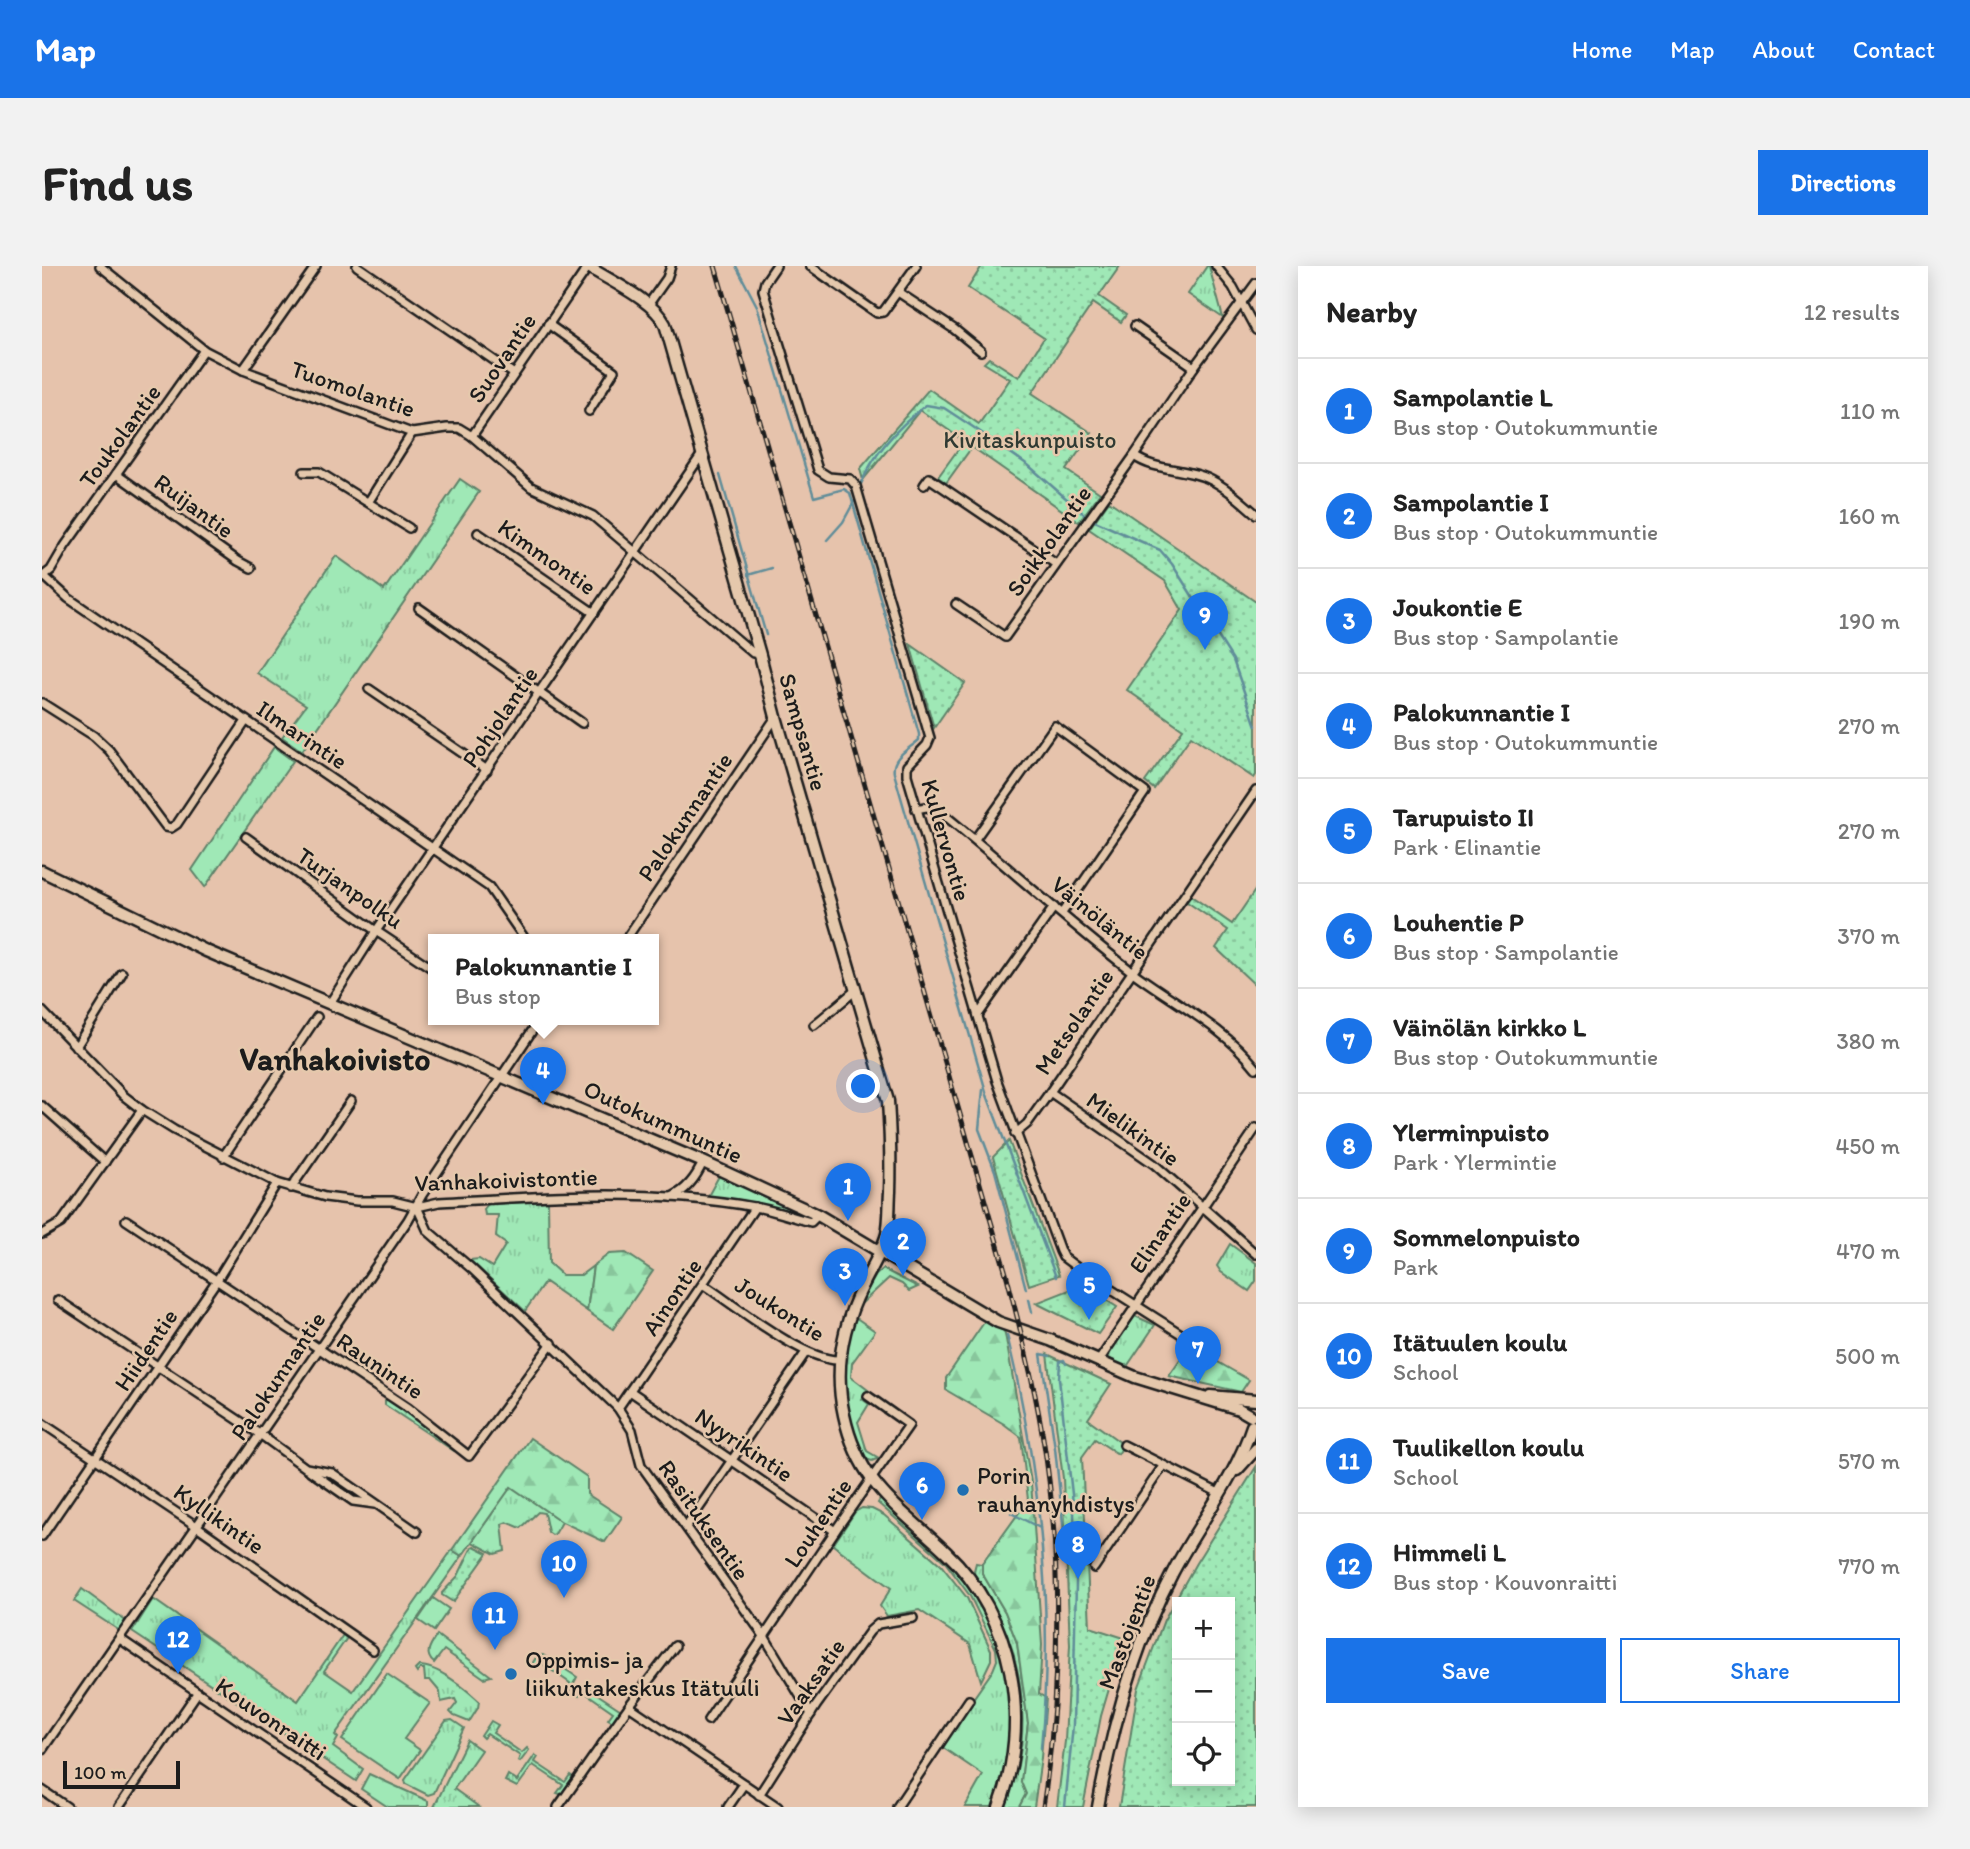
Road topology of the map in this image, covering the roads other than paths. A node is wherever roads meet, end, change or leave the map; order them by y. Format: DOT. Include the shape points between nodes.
graph roads {
  1 [pos="100,266"];
  2 [pos="316,266"];
  3 [pos="357,266"];
  4 [pos="587,266"];
  5 [pos="671,266"];
  6 [pos="776,266"];
  7 [pos="810,266"];
  8 [pos="916,266"];
  9 [pos="1216,266"];
  10 [pos="1256,283"];
  11 [pos="898,292"];
  12 [pos="1242,303"];
  13 [pos="649,305"];
  14 [pos="548,324"];
  15 [pos="1135,326"];
  16 [pos="1256,330"];
  17 [pos="205,350"];
  18 [pos="981,351"];
  19 [pos="1194,367"];
  20 [pos="243,370"];
  21 [pos="514,374"];
  22 [pos="589,411"];
  23 [pos="412,433"];
  24 [pos="472,436"];
  25 [pos="702,454"];
  26 [pos="1133,456"];
  27 [pos="304,472"];
  28 [pos="116,474"];
  29 [pos="924,485"];
  30 [pos="369,501"];
  31 [pos="1256,514"];
  32 [pos="409,528"];
  33 [pos="478,533"];
  34 [pos="635,554"];
  35 [pos="1056,564"];
  36 [pos="251,568"];
  37 [pos="43,576"];
  38 [pos="956,604"];
  39 [pos="419,608"];
  40 [pos="594,613"];
  41 [pos="760,655"];
  42 [pos="369,689"];
  43 [pos="540,692"];
  44 [pos="42,704"];
  45 [pos="776,717"];
  46 [pos="246,721"];
  47 [pos="582,723"];
  48 [pos="487,770"];
  49 [pos="1256,790"];
  50 [pos="916,809"];
  51 [pos="246,837"];
  52 [pos="975,839"];
  53 [pos="433,849"];
  54 [pos="42,871"];
  55 [pos="1054,907"];
  56 [pos="1062,913"];
  57 [pos="376,931"];
  58 [pos="522,934"];
  59 [pos="629,934"];
  60 [pos="428,966"];
  61 [pos="1132,971"];
  62 [pos="122,973"];
  63 [pos="856,990"];
  64 [pos="330,1003"];
  65 [pos="42,1011"];
  66 [pos="978,1015"];
  67 [pos="317,1017"];
  68 [pos="536,1025"];
  69 [pos="814,1025"];
  70 [pos="76,1046"];
  71 [pos="1256,1068"];
  72 [pos="501,1075"];
  73 [pos="1050,1092"];
  74 [pos="351,1101"];
  75 [pos="42,1106"];
  76 [pos="142,1110"];
  77 [pos="1256,1128"];
  78 [pos="1015,1133"];
  79 [pos="223,1157"];
  80 [pos="703,1162"];
  81 [pos="105,1163"];
  82 [pos="277,1184"];
  83 [pos="291,1188"];
  84 [pos="670,1198"];
  85 [pos="1201,1206"];
  86 [pos="416,1207"];
  87 [pos="755,1207"];
  88 [pos="818,1215"];
  89 [pos="126,1220"];
  90 [pos="42,1234"];
  91 [pos="880,1251"];
  92 [pos="1256,1254"];
  93 [pos="217,1280"];
  94 [pos="704,1284"];
  95 [pos="58,1300"];
  96 [pos="1135,1305"];
  97 [pos="551,1343"];
  98 [pos="320,1349"];
  99 [pos="806,1352"];
  100 [pos="1214,1354"];
  101 [pos="838,1360"];
  102 [pos="1097,1362"];
  103 [pos="158,1366"];
  104 [pos="630,1391"];
  105 [pos="1182,1392"];
  106 [pos="868,1396"];
  107 [pos="1256,1400"];
  108 [pos="1256,1406"];
  109 [pos="618,1408"];
  110 [pos="42,1423"];
  111 [pos="1253,1425"];
  112 [pos="261,1435"];
  113 [pos="1124,1446"];
  114 [pos="1256,1449"];
  115 [pos="96,1459"];
  116 [pos="733,1460"];
  117 [pos="1163,1466"];
  118 [pos="870,1480"];
  119 [pos="1222,1488"];
  120 [pos="198,1527"];
  121 [pos="685,1527"];
  122 [pos="835,1531"];
  123 [pos="416,1532"];
  124 [pos="42,1536"];
  125 [pos="1094,1568"];
  126 [pos="913,1618"];
  127 [pos="764,1636"];
  128 [pos="120,1639"];
  129 [pos="675,1646"];
  130 [pos="373,1650"];
  131 [pos="197,1693"];
  132 [pos="969,1700"];
  133 [pos="629,1706"];
  134 [pos="811,1714"];
  135 [pos="708,1720"];
  136 [pos="42,1750"];
  137 [pos="744,1784"];
  138 [pos="42,1790"];
  139 [pos="759,1794"];
  140 [pos="67,1807"];
  141 [pos="119,1807"];
  142 [pos="366,1807"];
  143 [pos="558,1807"];
  144 [pos="729,1807"];
  145 [pos="778,1807"];
  146 [pos="897,1807"];
  147 [pos="999,1807"];
  148 [pos="1098,1807"];
  1 -- 17 [label="street, Tuomolantie"];
  2 -- 20 [label="street"];
  3 -- 21 [label="street"];
  4 -- 13 [label="main road, Sampsantie"];
  4 -- 14 [label="street, Suovantie"];
  5 -- 13 [label="street"];
  6 -- 50 [label="street, Kullervontie" via="763,290 818,470 856,486 930,738 907,766"];
  7 -- 11 [label="street" via="877,313 883,312"];
  8 -- 11 [label="street"];
  9 -- 12 [label="street"];
  10 -- 12 [label="street, Soikkolantie"];
  11 -- 18 [label="street"];
  12 -- 16 [label="street"];
  12 -- 19 [label="street, Soikkolantie"];
  13 -- 25 [label="main road, Sampsantie" via="665,324"];
  14 -- 21 [label="street, Suovantie"];
  14 -- 22 [label="street" via="614,371"];
  15 -- 19 [label="street"];
  17 -- 20 [label="street, Tuomolantie"];
  17 -- 28 [label="street, Toukolantie"];
  19 -- 26 [label="street, Soikkolantie"];
  20 -- 23 [label="street, Tuomolantie"];
  21 -- 24 [label="street, Suovantie"];
  23 -- 24 [label="street, Tuomolantie" via="459,428"];
  23 -- 30 [label="street"];
  24 -- 34 [label="street" via="531,488 593,516"];
  25 -- 34 [label="street, Pohjolantie"];
  25 -- 41 [label="main road, Sampsantie"];
  26 -- 31 [label="street" via="1143,463 1206,478"];
  26 -- 35 [label="street, Soikkolantie"];
  27 -- 30 [label="street" via="319,472"];
  28 -- 36 [label="street, Ruijantie"];
  28 -- 37 [label="street, Toukolantie"];
  29 -- 35 [label="street" via="929,478"];
  30 -- 32 [label="street"];
  33 -- 40 [label="street, Kimmontie"];
  34 -- 40 [label="street, Pohjolantie"];
  34 -- 41 [label="street"];
  35 -- 38 [label="street, Soikkolantie" via="1005,637"];
  37 -- 46 [label="street, Ilmarintie"];
  39 -- 43 [label="street"];
  40 -- 43 [label="street, Pohjolantie"];
  41 -- 45 [label="main road, Sampsantie"];
  42 -- 48 [label="street"];
  43 -- 47 [label="street"];
  43 -- 48 [label="street, Pohjolantie"];
  44 -- 46 [label="street" via="109,750 171,828"];
  45 -- 59 [label="street, Palokunnantie"];
  45 -- 63 [label="main road, Sampsantie"];
  46 -- 53 [label="street, Ilmarintie"];
  48 -- 53 [label="street, Pohjolantie"];
  49 -- 61 [label="street, Metsolantie"];
  50 -- 52 [label="street, Väinöläntie" via="937,808"];
  50 -- 66 [label="street, Kullervontie"];
  51 -- 57 [label="street, Turjanpolku"];
  52 -- 55 [label="street, Väinöläntie"];
  52 -- 56 [label="street" via="1055,726 1145,792"];
  53 -- 57 [label="street, Pohjolantie"];
  53 -- 58 [label="street, Ilmarintie" via="489,887"];
  54 -- 64 [label="main road, Outokummuntie" via="206,951"];
  55 -- 56 [label="street, Väinöläntie"];
  55 -- 66 [label="street"];
  56 -- 61 [label="street, Väinöläntie"];
  57 -- 60 [label="street, Turjanpolku"];
  57 -- 64 [label="street, Pohjolantie"];
  61 -- 71 [label="street, Väinöläntie" via="1214,1029"];
  61 -- 73 [label="street, Metsolantie"];
  62 -- 70 [label="street"];
  63 -- 69 [label="street"];
  63 -- 91 [label="main road, Sampsantie" via="888,1101 889,1217"];
  64 -- 72 [label="main road, Outokummuntie"];
  65 -- 70 [label="street, Vanhakoivistontie"];
  66 -- 78 [label="street, Kullervontie"];
  67 -- 79 [label="street"];
  68 -- 72 [label="street, Palokunnantie"];
  70 -- 76 [label="street, Vanhakoivistontie"];
  72 -- 80 [label="main road, Outokummuntie"];
  72 -- 86 [label="street, Palokunnantie"];
  73 -- 78 [label="street, Metsolantie"];
  73 -- 85 [label="street, Mielikintie" via="1154,1164"];
  74 -- 83 [label="street"];
  75 -- 81 [label="street"];
  76 -- 79 [label="street, Vanhakoivistontie"];
  76 -- 81 [label="street"];
  77 -- 85 [label="street, Elinantie"];
  78 -- 96 [label="street, Kullervontie" via="1063,1257"];
  79 -- 82 [label="street, Vanhakoivistontie"];
  80 -- 84 [label="street" via="688,1186"];
  80 -- 88 [label="main road, Outokummuntie"];
  81 -- 90 [label="street" via="61,1223"];
  82 -- 83 [label="street, Vanhakoivistontie"];
  82 -- 93 [label="street, Hiidentie"];
  83 -- 86 [label="street, Vanhakoivistontie" via="325,1197"];
  84 -- 86 [label="street, Vanhakoivistontie" via="552,1195"];
  84 -- 87 [label="street, Vanhakoivistontie"];
  85 -- 92 [label="street, Mielikintie"];
  85 -- 96 [label="street, Elinantie"];
  86 -- 97 [label="street, Rasituksentie" via="428,1231"];
  86 -- 98 [label="street, Palokunnantie"];
  87 -- 88 [label="street, Vanhakoivistontie" via="811,1222"];
  87 -- 94 [label="street, Ainontie"];
  88 -- 91 [label="main road, Outokummuntie"];
  89 -- 93 [label="street, Raunintie"];
  91 -- 101 [label="main road, Sampsantie" via="853,1304"];
  91 -- 102 [label="main road, Outokummuntie" via="998,1322"];
  93 -- 98 [label="street, Raunintie"];
  93 -- 103 [label="street, Hiidentie"];
  94 -- 99 [label="street, Joukontie"];
  94 -- 104 [label="street, Ainontie"];
  95 -- 103 [label="street"];
  96 -- 100 [label="street, Kullervontie"];
  96 -- 102 [label="street, Elinantie"];
  97 -- 98 [label="street, Raunintie" via="469,1456"];
  97 -- 109 [label="street, Rasituksentie"];
  98 -- 112 [label="street, Palokunnantie"];
  99 -- 101 [label="street, Joukontie"];
  99 -- 116 [label="street"];
  101 -- 118 [label="main road" via="844,1415"];
  102 -- 105 [label="main road, Outokummuntie"];
  103 -- 112 [label="street"];
  103 -- 115 [label="street, Hiidentie"];
  104 -- 109 [label="street, Ainontie"];
  104 -- 116 [label="street, Nyyrikintie"];
  105 -- 107 [label="main road, Outokummuntie"];
  105 -- 111 [label="main road, Outokummuntie" via="1239,1409"];
  106 -- 118 [label="street, Louhentie" via="909,1425"];
  108 -- 111 [label="main road, Mastojentie"];
  109 -- 121 [label="street, Rasituksentie" via="632,1430 642,1465"];
  110 -- 115 [label="street, Kyllikintie"];
  111 -- 119 [label="main road, Mastojentie"];
  112 -- 120 [label="street, Palokunnantie"];
  112 -- 123 [label="street" via="306,1468 332,1473"];
  113 -- 117 [label="street"];
  114 -- 119 [label="main road, Mastojentie"];
  115 -- 120 [label="street, Kyllikintie"];
  115 -- 124 [label="street, Hiidentie"];
  116 -- 121 [label="street"];
  116 -- 122 [label="street, Nyyrikintie"];
  117 -- 119 [label="street"];
  117 -- 125 [label="street"];
  118 -- 122 [label="street, Louhentie"];
  118 -- 147 [label="main road" via="948,1553 996,1624 1010,1665 1016,1706 1014,1754"];
  119 -- 148 [label="main road, Mastojentie" via="1172,1573 1135,1656 1109,1746"];
  120 -- 128 [label="street, Palokunnantie"];
  120 -- 130 [label="street, Kyllikintie"];
  121 -- 127 [label="street, Rasituksentie"];
  122 -- 127 [label="street, Louhentie"];
  126 -- 134 [label="street, Vaaksatie" via="878,1624 870,1631"];
  127 -- 134 [label="street, Rasituksentie"];
  127 -- 135 [label="street, Louhentie"];
  128 -- 131 [label="street, Kouvonraitti"];
  128 -- 136 [label="street, Palokunnantie"];
  129 -- 133 [label="street"];
  131 -- 141 [label="street"];
  131 -- 142 [label="street, Kouvonraitti"];
  132 -- 146 [label="street"];
  133 -- 137 [label="street"];
  133 -- 143 [label="street"];
  134 -- 139 [label="street, Vaaksatie"];
  137 -- 139 [label="street"];
  137 -- 144 [label="street"];
  138 -- 140 [label="street"];
  139 -- 145 [label="street"];
}
